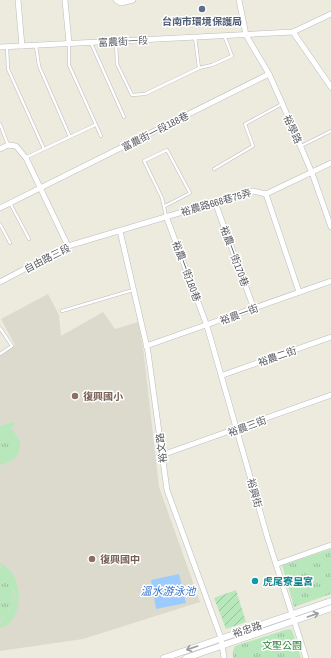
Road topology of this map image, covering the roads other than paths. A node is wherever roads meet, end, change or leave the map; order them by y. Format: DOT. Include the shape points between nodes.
graph roads {
  1 [pos="18,0"];
  2 [pos="65,0"];
  3 [pos="116,0"];
  4 [pos="133,0"];
  5 [pos="239,0"];
  6 [pos="331,14"];
  7 [pos="293,32"];
  8 [pos="224,35"];
  9 [pos="246,35"];
  10 [pos="194,37"];
  11 [pos="116,41"];
  12 [pos="91,42"];
  13 [pos="69,43"];
  14 [pos="36,45"];
  15 [pos="22,46"];
  16 [pos="0,47"];
  17 [pos="7,47"];
  18 [pos="199,68"];
  19 [pos="269,74"];
  20 [pos="331,87"];
  21 [pos="282,103"];
  22 [pos="124,117"];
  23 [pos="0,124"];
  24 [pos="96,125"];
  25 [pos="331,131"];
  26 [pos="101,136"];
  27 [pos="70,137"];
  28 [pos="8,145"];
  29 [pos="301,146"];
  30 [pos="0,149"];
  31 [pos="44,149"];
  32 [pos="26,158"];
  33 [pos="331,163"];
  34 [pos="214,169"];
  35 [pos="312,173"];
  36 [pos="40,188"];
  37 [pos="266,194"];
  38 [pos="215,202"];
  39 [pos="10,203"];
  40 [pos="165,206"];
  41 [pos="0,208"];
  42 [pos="166,216"];
  43 [pos="0,224"];
  44 [pos="331,227"];
  45 [pos="120,231"];
  46 [pos="28,239"];
  47 [pos="10,243"];
  48 [pos="68,246"];
  49 [pos="331,281"];
  50 [pos="0,282"];
  51 [pos="133,290"];
  52 [pos="299,292"];
  53 [pos="254,309"];
  54 [pos="62,311"];
  55 [pos="207,326"];
  56 [pos="0,328"];
  57 [pos="331,337"];
  58 [pos="146,346"];
  59 [pos="0,354"];
  60 [pos="222,375"];
  61 [pos="331,395"];
  62 [pos="238,429"];
  63 [pos="162,455"];
  64 [pos="331,545"];
  65 [pos="277,564"];
  66 [pos="331,601"];
  67 [pos="331,608"];
  68 [pos="293,618"];
  69 [pos="220,638"];
  70 [pos="223,645"];
  71 [pos="164,658"];
  72 [pos="186,658"];
  73 [pos="224,658"];
  74 [pos="306,658"];
  1 -- 15 [label="street"];
  2 -- 13 [label="street"];
  3 -- 4 [label="street" via="121,3"];
  5 -- 9 [label="street, 裕學路"];
  6 -- 7 [label="street"];
  7 -- 9 [label="street, 富農街一段"];
  7 -- 20 [label="street"];
  8 -- 9 [label="street, 富農街一段"];
  8 -- 10 [label="street, 富農街一段"];
  8 -- 18 [label="lane" via="232,56"];
  9 -- 19 [label="street, 裕學路"];
  10 -- 11 [label="street, 富農街一段"];
  10 -- 18 [label="lane"];
  11 -- 12 [label="street, 富農街一段"];
  11 -- 18 [label="lane" via="117,64 132,96 145,94"];
  12 -- 13 [label="street, 富農街一段"];
  12 -- 22 [label="lane"];
  13 -- 14 [label="street, 富農街一段"];
  13 -- 24 [label="lane" via="69,65"];
  14 -- 15 [label="street, 富農街一段"];
  14 -- 27 [label="lane" via="38,66"];
  15 -- 17 [label="street, 富農街一段"];
  16 -- 17 [label="street, 富農街一段"];
  17 -- 31 [label="lane" via="8,69"];
  19 -- 21 [label="street, 裕學路"];
  19 -- 36 [label="street, 富農街一段188巷"];
  21 -- 29 [label="street, 裕學路"];
  21 -- 34 [label="lane" via="245,124 253,146"];
  23 -- 28 [label="lane"];
  24 -- 26 [label="lane"];
  24 -- 27 [label="lane"];
  25 -- 29 [label="lane"];
  27 -- 31 [label="lane"];
  28 -- 30 [label="street"];
  28 -- 32 [label="street" via="16,146"];
  29 -- 35 [label="street, 裕學路"];
  31 -- 32 [label="lane"];
  32 -- 36 [label="street"];
  33 -- 35 [label="street, 裕農路668巷75弄"];
  35 -- 37 [label="street, 裕農路668巷75弄"];
  35 -- 44 [label="street, 裕學路"];
  36 -- 39 [label="street, 富農街一段188巷"];
  36 -- 48 [label="street"];
  37 -- 38 [label="street, 裕農路668巷75弄" via="253,191"];
  37 -- 52 [label="street"];
  38 -- 42 [label="street, 裕農路668巷75弄"];
  38 -- 53 [label="street, 裕農一街170巷"];
  39 -- 41 [label="street, 富農街一段188巷"];
  39 -- 46 [label="lane"];
  40 -- 40 [label="lane, 裕農路668巷75弄" via="144,161 167,150 190,193"];
  40 -- 42 [label="lane, 裕農路668巷75弄"];
  42 -- 45 [label="street, 裕農路668巷75弄"];
  42 -- 55 [label="street, 裕農一街180巷"];
  43 -- 47 [label="lane"];
  45 -- 48 [label="street, 自由路三段"];
  45 -- 51 [label="street, 裕文路"];
  48 -- 50 [label="street, 自由路三段"];
  49 -- 52 [label="street, 裕農一街"];
  51 -- 54 [label="lane"];
  51 -- 58 [label="street, 裕文路"];
  52 -- 53 [label="street, 裕農一街"];
  53 -- 55 [label="street, 裕農一街"];
  55 -- 58 [label="street, 裕農一街"];
  55 -- 60 [label="street, 裕興街"];
  56 -- 59 [label="lane" via="12,346"];
  57 -- 60 [label="street, 裕農二街"];
  58 -- 63 [label="street, 裕文路"];
  60 -- 62 [label="street, 裕興街"];
  61 -- 62 [label="street, 裕農三街"];
  62 -- 63 [label="street, 裕農三街"];
  62 -- 65 [label="street, 裕興街"];
  63 -- 69 [label="street, 裕文路" via="167,490"];
  64 -- 65 [label="street"];
  65 -- 68 [label="street, 裕興街"];
  66 -- 68 [label="street, 裕忠路"];
  68 -- 67 [label="street, 裕忠路, one-way"];
  68 -- 69 [label="street, 裕忠路"];
  68 -- 70 [label="street, 裕忠路"];
  68 -- 74 [label="street, 裕興街"];
  69 -- 70 [label="street, 裕文路"];
  69 -- 71 [label="street, 裕忠路, one-way"];
  70 -- 72 [label="street, 裕忠路"];
  70 -- 73 [label="street, 裕文路"];
}
